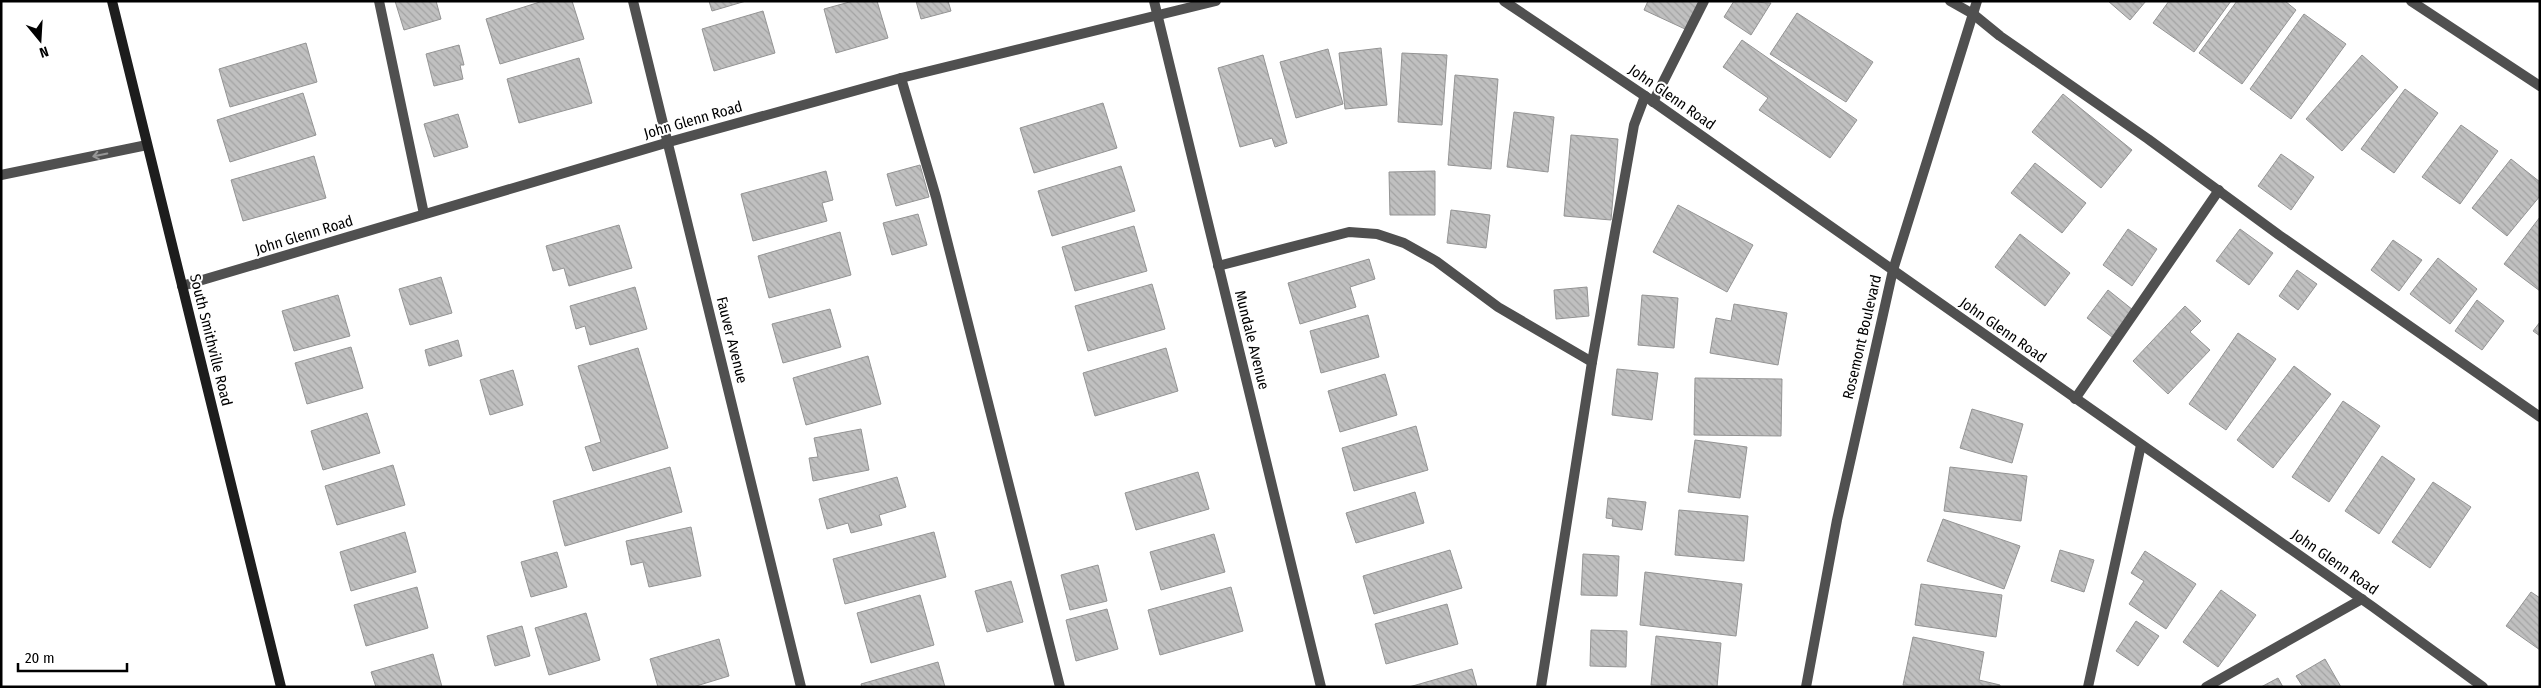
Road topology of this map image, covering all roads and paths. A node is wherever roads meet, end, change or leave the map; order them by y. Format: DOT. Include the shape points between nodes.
graph roads {
  1 [pos="112,1"];
  2 [pos="379,1"];
  3 [pos="633,1"];
  4 [pos="1154,1"];
  5 [pos="1216,1"];
  6 [pos="1504,1"];
  7 [pos="1704,1"];
  8 [pos="1950,1"];
  9 [pos="1977,1"];
  10 [pos="2411,1"];
  11 [pos="1973,14"];
  12 [pos="1158,15"];
  13 [pos="901,78"];
  14 [pos="2540,86"];
  15 [pos="1649,99"];
  16 [pos="669,142"];
  17 [pos="147,145"];
  18 [pos="1,175"];
  19 [pos="2219,190"];
  20 [pos="424,214"];
  21 [pos="1218,266"];
  22 [pos="1892,270"];
  23 [pos="182,286"];
  24 [pos="1592,362"];
  25 [pos="2075,399"];
  26 [pos="2540,417"];
  27 [pos="2141,445"];
  28 [pos="2362,599"];
  29 [pos="281,687"];
  30 [pos="801,687"];
  31 [pos="1060,687"];
  32 [pos="1321,687"];
  33 [pos="1541,687"];
  34 [pos="1806,687"];
  35 [pos="2088,687"];
  36 [pos="2206,687"];
  37 [pos="2483,687"];
  1 -- 17 [label="main road, South Smithville Road"];
  2 -- 20 [label="street"];
  3 -- 16 [label="street, Fauver Avenue"];
  4 -- 12 [label="street, Mundale Avenue"];
  5 -- 12 [label="street, John Glenn Road"];
  6 -- 15 [label="street, John Glenn Road"];
  7 -- 15 [label="street"];
  8 -- 11 [label="street"];
  9 -- 11 [label="street, Rosemont Boulevard"];
  10 -- 14 [label="street"];
  11 -- 19 [label="street"];
  11 -- 22 [label="street, Rosemont Boulevard"];
  12 -- 13 [label="street, John Glenn Road"];
  12 -- 21 [label="street, Mundale Avenue"];
  13 -- 16 [label="street, John Glenn Road"];
  13 -- 31 [label="street" via="936,197"];
  15 -- 22 [label="street, John Glenn Road"];
  15 -- 24 [label="street" via="1634,125"];
  16 -- 20 [label="street, John Glenn Road"];
  16 -- 30 [label="street, Fauver Avenue"];
  17 -- 18 [label="street, one-way"];
  17 -- 23 [label="main road, South Smithville Road"];
  19 -- 25 [label="street"];
  19 -- 26 [label="street"];
  20 -- 23 [label="street, John Glenn Road"];
  21 -- 24 [label="street" via="1349,232 1377,234 1404,243 1436,261 1498,306"];
  21 -- 32 [label="street, Mundale Avenue"];
  22 -- 25 [label="street, John Glenn Road"];
  22 -- 34 [label="street, Rosemont Boulevard" via="1837,520"];
  23 -- 29 [label="main road, South Smithville Road"];
  24 -- 33 [label="street"];
  25 -- 27 [label="street, John Glenn Road"];
  27 -- 28 [label="street, John Glenn Road"];
  27 -- 35 [label="street"];
  28 -- 36 [label="street"];
  28 -- 37 [label="street, John Glenn Road"];
}
